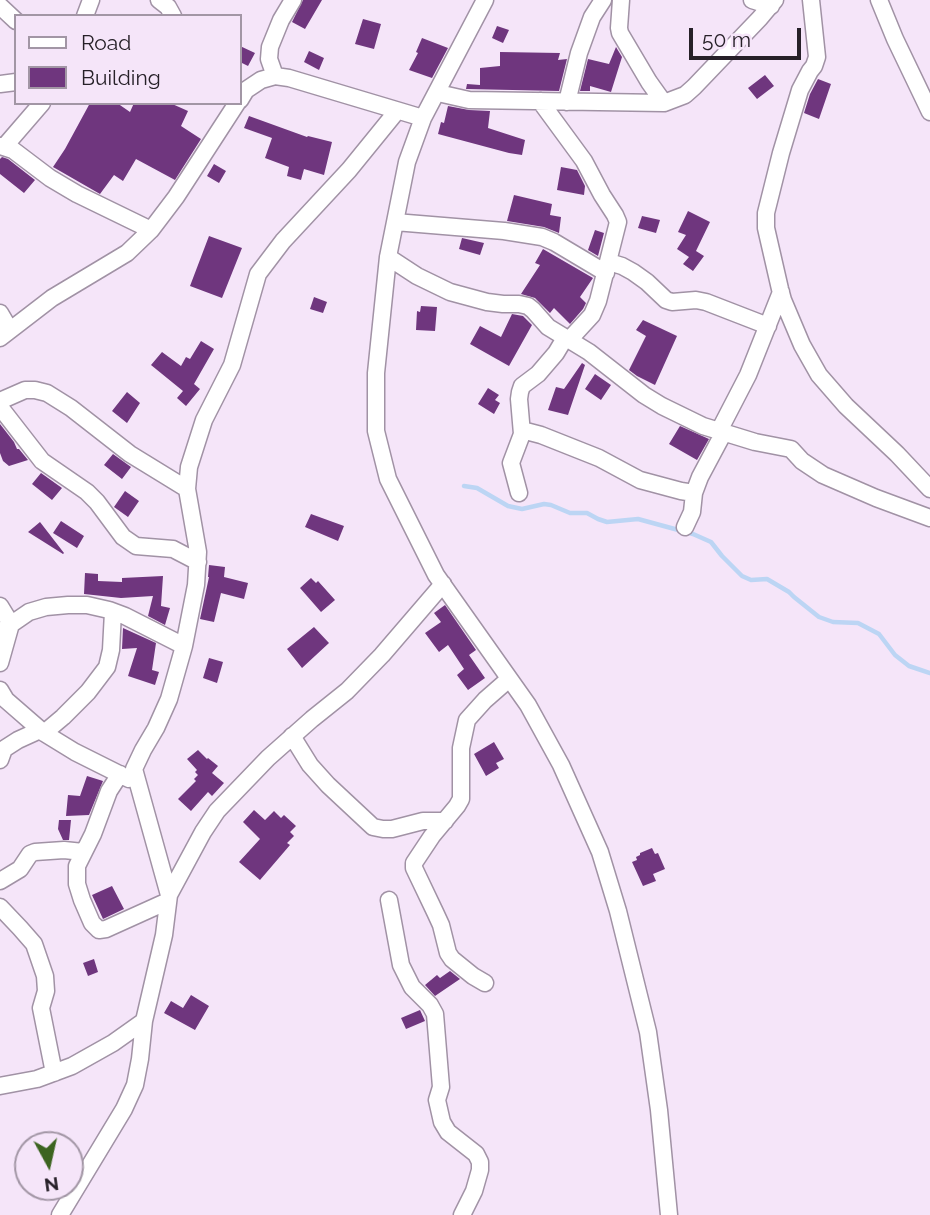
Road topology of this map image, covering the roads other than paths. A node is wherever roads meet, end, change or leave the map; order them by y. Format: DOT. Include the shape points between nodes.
graph roads {
  1 [pos="159,0"];
  2 [pos="293,0"];
  3 [pos="485,0"];
  4 [pos="603,0"];
  5 [pos="621,0"];
  6 [pos="751,0"];
  7 [pos="811,0"];
  8 [pos="879,0"];
  9 [pos="773,3"];
  10 [pos="0,6"];
  11 [pos="172,14"];
  12 [pos="14,19"];
  13 [pos="275,76"];
  14 [pos="247,82"];
  15 [pos="438,93"];
  16 [pos="540,101"];
  17 [pos="567,102"];
  18 [pos="664,103"];
  19 [pos="40,105"];
  20 [pos="236,105"];
  21 [pos="397,111"];
  22 [pos="930,112"];
  23 [pos="424,118"];
  24 [pos="3,149"];
  25 [pos="395,222"];
  26 [pos="151,230"];
  27 [pos="388,257"];
  28 [pos="607,267"];
  29 [pos="781,292"];
  30 [pos="0,313"];
  31 [pos="768,326"];
  32 [pos="5,334"];
  33 [pos="567,339"];
  34 [pos="0,401"];
  35 [pos="0,407"];
  36 [pos="522,429"];
  37 [pos="722,431"];
  38 [pos="187,489"];
  39 [pos="930,489"];
  40 [pos="694,493"];
  41 [pos="519,494"];
  42 [pos="930,518"];
  43 [pos="685,527"];
  44 [pos="198,562"];
  45 [pos="443,584"];
  46 [pos="0,606"];
  47 [pos="113,612"];
  48 [pos="5,628"];
  49 [pos="184,646"];
  50 [pos="0,663"];
  51 [pos="509,679"];
  52 [pos="0,690"];
  53 [pos="42,732"];
  54 [pos="292,736"];
  55 [pos="0,760"];
  56 [pos="120,774"];
  57 [pos="138,783"];
  58 [pos="445,821"];
  59 [pos="83,852"];
  60 [pos="0,881"];
  61 [pos="169,898"];
  62 [pos="389,900"];
  63 [pos="0,907"];
  64 [pos="485,983"];
  65 [pos="144,1021"];
  66 [pos="54,1073"];
  67 [pos="0,1086"];
  68 [pos="60,1215"];
  69 [pos="462,1215"];
  70 [pos="669,1215"];
  1 -- 11 [label="street"];
  2 -- 13 [label="street" via="270,47"];
  3 -- 15 [label="street"];
  4 -- 17 [label="street" via="579,53"];
  5 -- 18 [label="street" via="620,33"];
  6 -- 9 [label="street"];
  7 -- 29 [label="street" via="817,57 800,90 766,213"];
  8 -- 22 [label="street"];
  9 -- 18 [label="street" via="694,87"];
  10 -- 12 [label="street"];
  13 -- 14 [label="street"];
  13 -- 21 [label="street"];
  15 -- 16 [label="street" via="469,100"];
  15 -- 23 [label="street"];
  16 -- 17 [label="street"];
  16 -- 28 [label="street" via="584,161 618,222"];
  17 -- 18 [label="street"];
  19 -- 24 [label="street"];
  20 -- 26 [label="street"];
  21 -- 23 [label="street"];
  21 -- 38 [label="street" via="258,274 232,365 204,420"];
  23 -- 25 [label="street" via="407,162"];
  24 -- 26 [label="street" via="13,150 77,194"];
  25 -- 27 [label="street"];
  25 -- 28 [label="street" via="542,237"];
  26 -- 32 [label="street" via="127,253 52,298"];
  27 -- 33 [label="street" via="450,292 528,306"];
  27 -- 45 [label="street" via="376,373 376,431 388,479"];
  28 -- 31 [label="street" via="622,266 666,300 706,302"];
  28 -- 33 [label="street" via="592,315"];
  29 -- 31 [label="street"];
  29 -- 39 [label="street" via="818,374"];
  30 -- 32 [label="street"];
  31 -- 37 [label="street"];
  33 -- 36 [label="street" via="522,386"];
  33 -- 37 [label="street" via="653,400"];
  34 -- 38 [label="street" via="25,390 47,393"];
  35 -- 44 [label="street" via="42,461 87,492 123,537 136,547 173,549"];
  36 -- 40 [label="street" via="599,458 640,480"];
  36 -- 41 [label="street" via="511,463"];
  37 -- 40 [label="street"];
  37 -- 42 [label="street" via="791,449 823,475"];
  38 -- 44 [label="street"];
  40 -- 43 [label="street"];
  44 -- 49 [label="street"];
  45 -- 51 [label="street"];
  45 -- 54 [label="street" via="347,691"];
  46 -- 48 [label="street"];
  47 -- 48 [label="street" via="87,606 46,607"];
  47 -- 49 [label="street"];
  47 -- 53 [label="street" via="107,667 88,692"];
  48 -- 50 [label="street"];
  49 -- 57 [label="street" via="169,699 135,764"];
  51 -- 58 [label="street" via="467,720 461,748 461,799"];
  51 -- 70 [label="street" via="561,765 600,852 618,911 648,1032"];
  52 -- 53 [label="street" via="5,701"];
  53 -- 55 [label="street" via="18,740 4,750"];
  53 -- 56 [label="street"];
  54 -- 58 [label="street" via="310,765 373,827 392,829"];
  54 -- 61 [label="street" via="217,811"];
  56 -- 57 [label="street"];
  56 -- 59 [label="street"];
  57 -- 61 [label="street"];
  58 -- 64 [label="street" via="414,868 441,925 448,953"];
  59 -- 60 [label="street" via="34,852 20,869"];
  59 -- 61 [label="street" via="77,884 99,930"];
  61 -- 65 [label="street"];
  62 -- 69 [label="street" via="401,965 412,987 435,1014 441,1087 437,1100 442,1122 480,1162 474,1191"];
  63 -- 66 [label="street" via="34,944 45,976 41,1008"];
  65 -- 66 [label="street"];
  65 -- 68 [label="street" via="135,1085"];
  66 -- 67 [label="street"];
}
